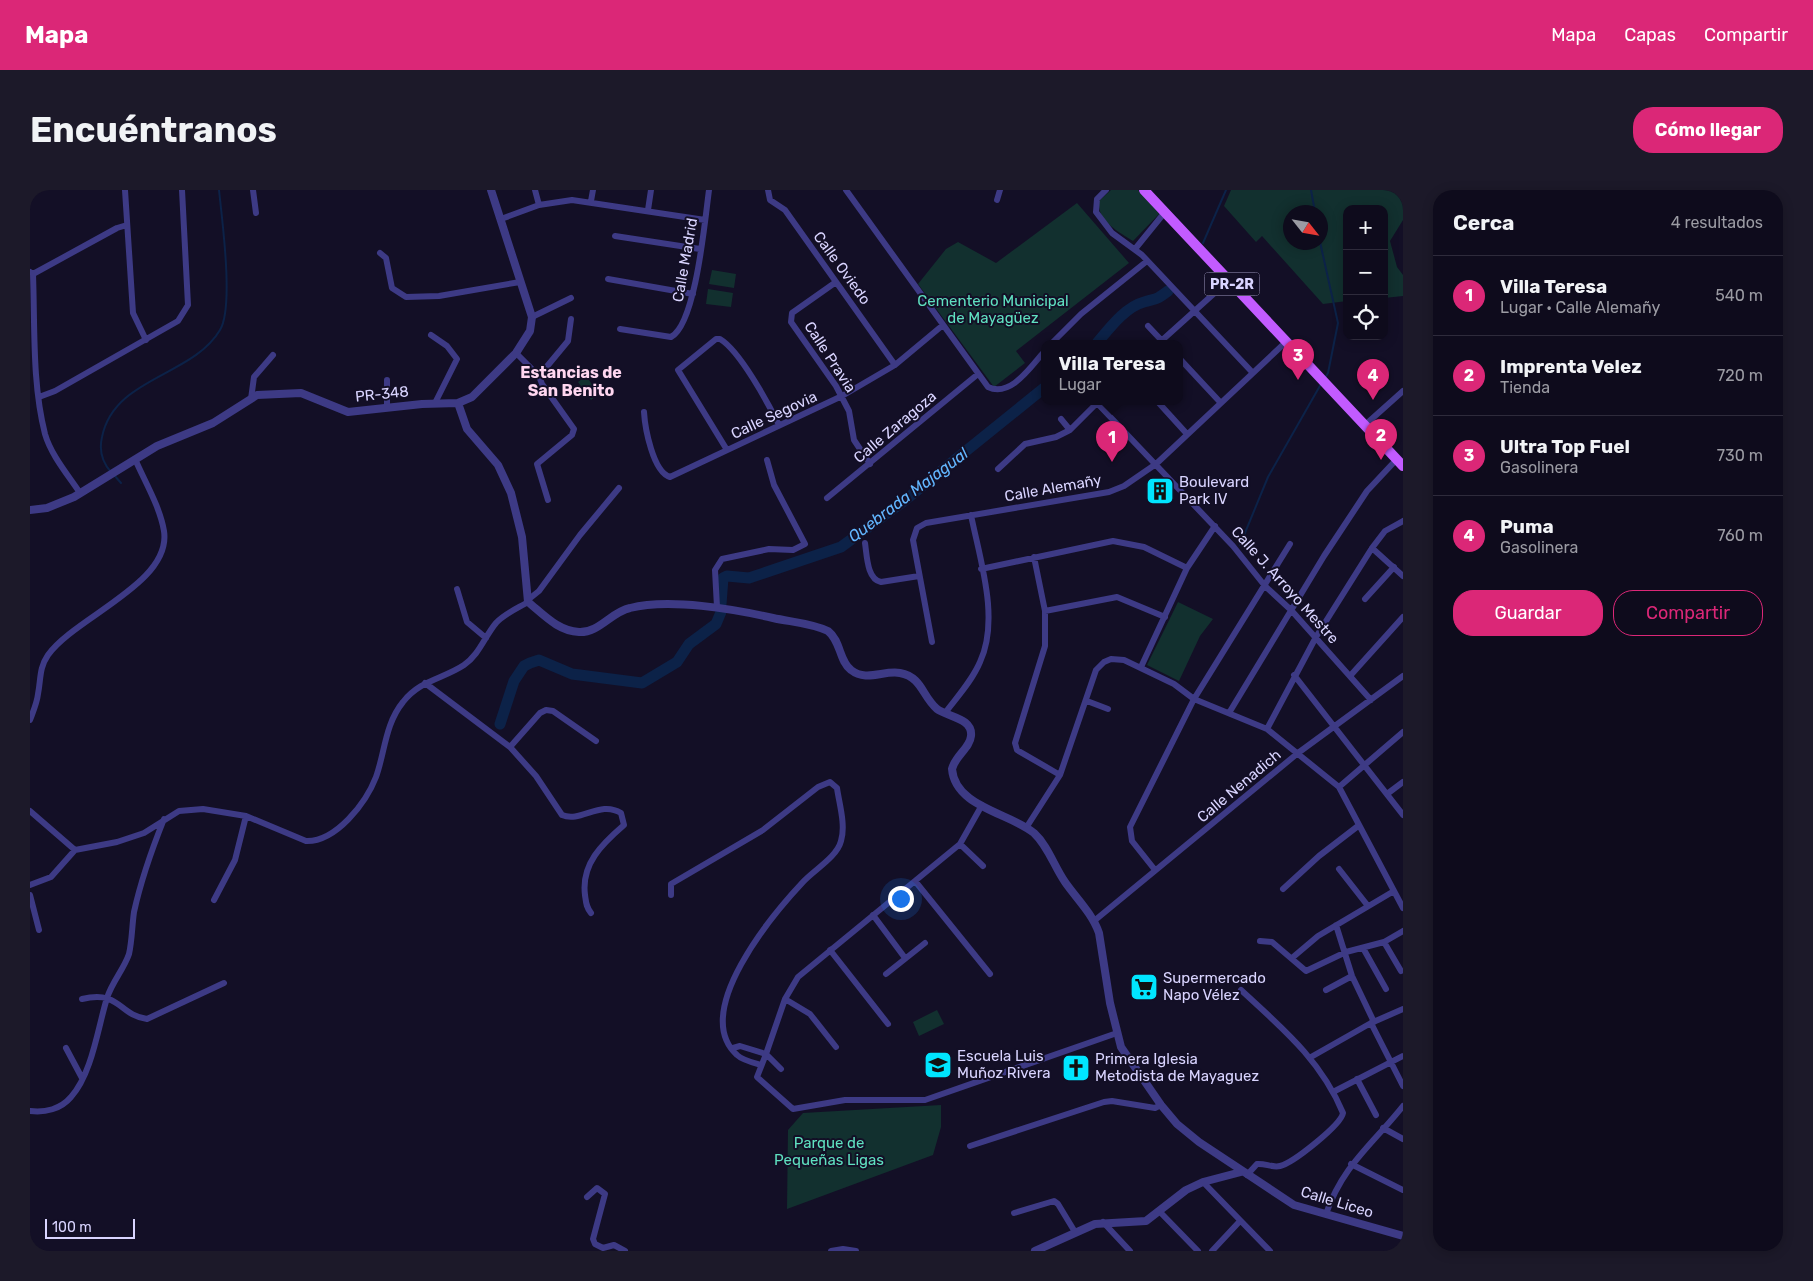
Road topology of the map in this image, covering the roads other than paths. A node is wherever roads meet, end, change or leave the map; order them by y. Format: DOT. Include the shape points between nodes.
graph roads {
  1 [pos="125,190"];
  2 [pos="182,190"];
  3 [pos="253,190"];
  4 [pos="490,190"];
  5 [pos="535,190"];
  6 [pos="593,190"];
  7 [pos="651,190"];
  8 [pos="709,190"];
  9 [pos="768,190"];
  10 [pos="846,190"];
  11 [pos="1000,190"];
  12 [pos="1106,190"];
  13 [pos="1144,190"];
  14 [pos="997,200"];
  15 [pos="591,201"];
  16 [pos="540,206"];
  17 [pos="648,210"];
  18 [pos="1165,212"];
  19 [pos="256,214"];
  20 [pos="501,219"];
  21 [pos="705,220"];
  22 [pos="127,225"];
  23 [pos="615,236"];
  24 [pos="700,249"];
  25 [pos="1135,249"];
  26 [pos="380,254"];
  27 [pos="1147,260"];
  28 [pos="31,273"];
  29 [pos="608,279"];
  30 [pos="1229,280"];
  31 [pos="520,282"];
  32 [pos="836,282"];
  33 [pos="693,294"];
  34 [pos="571,298"];
  35 [pos="1193,310"];
  36 [pos="532,317"];
  37 [pos="571,319"];
  38 [pos="943,325"];
  39 [pos="1148,326"];
  40 [pos="620,329"];
  41 [pos="431,335"];
  42 [pos="146,340"];
  43 [pos="1055,340"];
  44 [pos="1159,340"];
  45 [pos="1163,340"];
  46 [pos="1287,341"];
  47 [pos="516,353"];
  48 [pos="273,354"];
  49 [pos="1041,355"];
  50 [pos="1183,363"];
  51 [pos="895,365"];
  52 [pos="1252,372"];
  53 [pos="978,374"];
  54 [pos="539,376"];
  55 [pos="387,380"];
  56 [pos="1403,392"];
  57 [pos="842,396"];
  58 [pos="39,397"];
  59 [pos="252,399"];
  60 [pos="1220,402"];
  61 [pos="434,403"];
  62 [pos="458,403"];
  63 [pos="1095,405"];
  64 [pos="1101,405"];
  65 [pos="1160,405"];
  66 [pos="387,407"];
  67 [pos="644,412"];
  68 [pos="1061,419"];
  69 [pos="779,425"];
  70 [pos="1365,425"];
  71 [pos="1070,430"];
  72 [pos="1187,434"];
  73 [pos="727,450"];
  74 [pos="135,460"];
  75 [pos="767,460"];
  76 [pos="1401,463"];
  77 [pos="870,464"];
  78 [pos="1156,464"];
  79 [pos="998,469"];
  80 [pos="619,488"];
  81 [pos="80,493"];
  82 [pos="827,498"];
  83 [pos="548,500"];
  84 [pos="30,510"];
  85 [pos="972,516"];
  86 [pos="1403,521"];
  87 [pos="1214,526"];
  88 [pos="865,543"];
  89 [pos="1290,544"];
  90 [pos="1372,548"];
  91 [pos="1034,558"];
  92 [pos="1394,567"];
  93 [pos="1187,568"];
  94 [pos="981,569"];
  95 [pos="919,576"];
  96 [pos="1403,576"];
  97 [pos="1266,586"];
  98 [pos="457,589"];
  99 [pos="529,600"];
  100 [pos="1365,600"];
  101 [pos="717,608"];
  102 [pos="1291,610"];
  103 [pos="1045,611"];
  104 [pos="1165,617"];
  105 [pos="1403,617"];
  106 [pos="1316,637"];
  107 [pos="486,638"];
  108 [pos="932,642"];
  109 [pos="1141,667"];
  110 [pos="1294,675"];
  111 [pos="1350,676"];
  112 [pos="1403,676"];
  113 [pos="424,683"];
  114 [pos="1194,699"];
  115 [pos="1371,700"];
  116 [pos="1087,701"];
  117 [pos="1108,709"];
  118 [pos="945,713"];
  119 [pos="1229,713"];
  120 [pos="30,720"];
  121 [pos="1334,726"];
  122 [pos="1267,729"];
  123 [pos="1403,732"];
  124 [pos="596,741"];
  125 [pos="510,748"];
  126 [pos="1298,753"];
  127 [pos="1365,766"];
  128 [pos="1060,775"];
  129 [pos="1403,782"];
  130 [pos="1339,787"];
  131 [pos="1387,794"];
  132 [pos="982,805"];
  133 [pos="30,811"];
  134 [pos="1403,815"];
  135 [pos="246,816"];
  136 [pos="164,818"];
  137 [pos="1358,826"];
  138 [pos="1026,828"];
  139 [pos="960,844"];
  140 [pos="75,850"];
  141 [pos="983,866"];
  142 [pos="1339,869"];
  143 [pos="1155,870"];
  144 [pos="915,881"];
  145 [pos="30,885"];
  146 [pos="1283,889"];
  147 [pos="1394,891"];
  148 [pos="30,895"];
  149 [pos="671,895"];
  150 [pos="214,900"];
  151 [pos="1368,906"];
  152 [pos="1403,908"];
  153 [pos="591,913"];
  154 [pos="873,915"];
  155 [pos="1094,922"];
  156 [pos="1336,925"];
  157 [pos="39,930"];
  158 [pos="1403,931"];
  159 [pos="1260,941"];
  160 [pos="1384,942"];
  161 [pos="925,943"];
  162 [pos="1363,948"];
  163 [pos="830,950"];
  164 [pos="1346,952"];
  165 [pos="905,958"];
  166 [pos="1292,958"];
  167 [pos="1401,971"];
  168 [pos="886,974"];
  169 [pos="990,974"];
  170 [pos="1352,976"];
  171 [pos="224,983"];
  172 [pos="1386,988"];
  173 [pos="1241,990"];
  174 [pos="1326,990"];
  175 [pos="107,997"];
  176 [pos="82,999"];
  177 [pos="785,999"];
  178 [pos="1403,1009"];
  179 [pos="1373,1022"];
  180 [pos="888,1024"];
  181 [pos="1117,1033"];
  182 [pos="836,1047"];
  183 [pos="66,1048"];
  184 [pos="733,1048"];
  185 [pos="766,1054"];
  186 [pos="1403,1056"];
  187 [pos="1311,1057"];
  188 [pos="1390,1062"];
  189 [pos="761,1065"];
  190 [pos="781,1069"];
  191 [pos="82,1078"];
  192 [pos="1357,1079"];
  193 [pos="1403,1086"];
  194 [pos="1333,1092"];
  195 [pos="1161,1105"];
  196 [pos="1403,1106"];
  197 [pos="30,1111"];
  198 [pos="1376,1115"];
  199 [pos="1383,1128"];
  200 [pos="1403,1139"];
  201 [pos="970,1146"];
  202 [pos="1351,1164"];
  203 [pos="1244,1173"];
  204 [pos="1203,1182"];
  205 [pos="1403,1190"];
  206 [pos="586,1197"];
  207 [pos="1014,1212"];
  208 [pos="1160,1212"];
  209 [pos="1326,1214"];
  210 [pos="1240,1221"];
  211 [pos="1103,1222"];
  212 [pos="1075,1232"];
  213 [pos="1403,1236"];
  214 [pos="1049,1244"];
  215 [pos="625,1251"];
  216 [pos="831,1251"];
  217 [pos="856,1251"];
  218 [pos="1035,1251"];
  219 [pos="1055,1251"];
  220 [pos="1130,1251"];
  221 [pos="1198,1251"];
  222 [pos="1212,1251"];
  223 [pos="1270,1251"];
  1 -- 22 [label="street"];
  2 -- 42 [label="street" via="188,305 178,321"];
  3 -- 19 [label="street"];
  4 -- 20 [label="street"];
  5 -- 16 [label="street"];
  6 -- 15 [label="street"];
  7 -- 17 [label="street"];
  8 -- 21 [label="street, Calle Madrid"];
  9 -- 32 [label="street, Calle Oviedo" via="770,200 785,210"];
  10 -- 38 [label="street"];
  11 -- 14 [label="street"];
  12 -- 25 [label="street" via="1096,199 1096,212 1112,234"];
  13 -- 18 [label="main road, PR-2R"];
  15 -- 16 [label="street" via="572,200"];
  15 -- 17 [label="street"];
  16 -- 20 [label="street"];
  17 -- 21 [label="street"];
  18 -- 25 [label="street"];
  18 -- 30 [label="main road, PR-2R"];
  20 -- 31 [label="street"];
  21 -- 24 [label="street, Calle Madrid"];
  22 -- 28 [label="street"];
  22 -- 42 [label="street" via="133,313"];
  23 -- 24 [label="street"];
  24 -- 33 [label="street, Calle Madrid"];
  25 -- 27 [label="street"];
  26 -- 31 [label="street" via="386,258 392,288 406,297 439,296"];
  27 -- 35 [label="street"];
  27 -- 43 [label="street"];
  28 -- 58 [label="street"];
  29 -- 33 [label="street"];
  30 -- 35 [label="street"];
  30 -- 46 [label="main road, PR-2R"];
  31 -- 36 [label="street"];
  32 -- 51 [label="street, Calle Oviedo"];
  32 -- 57 [label="street, Calle Pravia" via="790,317"];
  33 -- 40 [label="street, Calle Madrid" via="679,330 671,337"];
  34 -- 36 [label="street"];
  35 -- 45 [label="street"];
  35 -- 52 [label="street"];
  36 -- 47 [label="street" via="530,330"];
  37 -- 54 [label="street" via="568,340"];
  38 -- 51 [label="street, Calle Segovia"];
  38 -- 53 [label="street"];
  39 -- 44 [label="street"];
  41 -- 61 [label="street" via="447,346 457,359"];
  42 -- 58 [label="street"];
  46 -- 52 [label="street, Calle Alemañy"];
  46 -- 70 [label="main road, PR-2R"];
  47 -- 54 [label="street"];
  47 -- 62 [label="street" via="472,397"];
  48 -- 59 [label="street" via="254,377"];
  49 -- 53 [label="street" via="1022,377 1002,390 988,387"];
  50 -- 60 [label="street"];
  51 -- 57 [label="street, Calle Segovia"];
  52 -- 60 [label="street, Calle Alemañy"];
  53 -- 77 [label="street, Calle Zaragoza"];
  54 -- 83 [label="street" via="574,429 572,435 536,464"];
  55 -- 66 [label="street"];
  56 -- 70 [label="street"];
  57 -- 69 [label="street, Calle Segovia"];
  57 -- 77 [label="street, Calle Pravia" via="854,440"];
  58 -- 81 [label="street" via="45,435"];
  59 -- 66 [label="street, PR-348 / PR-348" via="256,395 301,393 348,412"];
  59 -- 74 [label="street, PR-348 / PR-348" via="214,423 157,446"];
  60 -- 72 [label="street, Calle Alemañy"];
  61 -- 62 [label="street, PR-348 / PR-348"];
  61 -- 66 [label="street, PR-348 / PR-348"];
  62 -- 99 [label="street" via="467,429 498,465 511,493 522,537"];
  63 -- 71 [label="street"];
  64 -- 78 [label="street, Calle J. Arroyo Mestre"];
  65 -- 72 [label="street"];
  67 -- 73 [label="street, Calle Segovia" via="650,446 661,472 666,476 674,476"];
  68 -- 71 [label="street"];
  69 -- 73 [label="street, Calle Segovia"];
  69 -- 73 [label="street" via="747,370 728,345 716,339 678,370"];
  70 -- 76 [label="main road, PR-2R"];
  71 -- 79 [label="street" via="1056,437 1025,444"];
  72 -- 78 [label="street, Calle Alemañy"];
  74 -- 81 [label="street, PR-348 / PR-348"];
  74 -- 120 [label="street" via="164,531 160,556 142,579 70,632 47,656 40,672 38,694"];
  75 -- 101 [label="street" via="774,485 805,544 793,550 769,548 722,559 715,570"];
  76 -- 102 [label="street" via="1367,491"];
  77 -- 82 [label="street, Calle Zaragoza"];
  78 -- 85 [label="street, Calle Alemañy" via="1124,486 1109,492"];
  78 -- 87 [label="street, Calle J. Arroyo Mestre"];
  80 -- 99 [label="street"];
  81 -- 84 [label="street, PR-348 / PR-348" via="47,508"];
  85 -- 94 [label="street"];
  85 -- 95 [label="street, Calle Alemañy" via="926,523 917,528 913,540"];
  86 -- 90 [label="street" via="1384,531"];
  87 -- 93 [label="street"];
  87 -- 97 [label="street, Calle J. Arroyo Mestre"];
  88 -- 95 [label="street" via="871,574 876,581"];
  89 -- 97 [label="street"];
  90 -- 92 [label="street"];
  90 -- 106 [label="street"];
  91 -- 93 [label="street" via="1100,543 1124,542 1144,547"];
  91 -- 94 [label="street"];
  91 -- 103 [label="street"];
  92 -- 96 [label="street"];
  92 -- 100 [label="street"];
  93 -- 104 [label="street"];
  94 -- 118 [label="street" via="989,615 987,643 976,670"];
  95 -- 108 [label="street, Calle Alemañy"];
  97 -- 102 [label="street, Calle J. Arroyo Mestre"];
  97 -- 114 [label="street"];
  98 -- 107 [label="street" via="467,622"];
  99 -- 101 [label="street" via="555,625 581,632 589,631 623,610 638,606"];
  99 -- 107 [label="street" via="502,618"];
  101 -- 118 [label="street" via="745,610 828,631 835,637 846,666 852,672 869,675 897,672 913,678 936,708"];
  102 -- 106 [label="street, Calle J. Arroyo Mestre"];
  102 -- 119 [label="street"];
  103 -- 104 [label="street" via="1117,597"];
  103 -- 128 [label="street" via="1042,658 1015,743 1018,750"];
  104 -- 109 [label="street"];
  105 -- 111 [label="street"];
  106 -- 110 [label="street"];
  106 -- 111 [label="street, Calle J. Arroyo Mestre"];
  107 -- 113 [label="street" via="463,666"];
  109 -- 114 [label="street" via="1174,684"];
  109 -- 116 [label="street" via="1117,659 1104,662 1096,670"];
  110 -- 121 [label="street"];
  110 -- 122 [label="street"];
  111 -- 115 [label="street, Calle J. Arroyo Mestre"];
  112 -- 115 [label="street, Calle Nenadich"];
  113 -- 125 [label="street"];
  113 -- 135 [label="street" via="396,712 370,788 333,832 315,841 306,840"];
  114 -- 119 [label="street"];
  114 -- 143 [label="street" via="1130,826 1132,841"];
  115 -- 121 [label="street, Calle Nenadich"];
  116 -- 117 [label="street"];
  116 -- 128 [label="street"];
  118 -- 132 [label="street, Calle Liceo" via="965,722 970,728 970,742 954,764 953,773 961,790"];
  119 -- 122 [label="street"];
  121 -- 126 [label="street, Calle Nenadich"];
  121 -- 127 [label="street"];
  122 -- 126 [label="street"];
  123 -- 127 [label="street"];
  124 -- 125 [label="street" via="553,711 546,710"];
  125 -- 153 [label="street" via="536,776 562,815 569,817 603,808 617,811 623,817 624,825 592,859 586,871 586,904"];
  126 -- 130 [label="street"];
  126 -- 143 [label="street, Calle Nenadich"];
  127 -- 130 [label="street"];
  127 -- 131 [label="street"];
  128 -- 138 [label="street"];
  129 -- 131 [label="street"];
  130 -- 137 [label="street"];
  131 -- 134 [label="street"];
  132 -- 138 [label="street, Calle Liceo"];
  132 -- 139 [label="street"];
  133 -- 140 [label="street"];
  135 -- 136 [label="street" via="203,809 179,811"];
  135 -- 150 [label="street" via="235,860"];
  136 -- 140 [label="street" via="144,833"];
  136 -- 175 [label="street" via="134,913 128,954"];
  137 -- 146 [label="street"];
  137 -- 147 [label="street"];
  138 -- 155 [label="street, Calle Liceo" via="1038,838"];
  139 -- 141 [label="street"];
  139 -- 144 [label="street"];
  140 -- 145 [label="street" via="51,877"];
  142 -- 151 [label="street"];
  143 -- 155 [label="street, Calle Nenadich"];
  144 -- 154 [label="street"];
  144 -- 169 [label="street"];
  147 -- 151 [label="street"];
  147 -- 152 [label="street"];
  148 -- 157 [label="street"];
  149 -- 184 [label="street" via="671,884 763,830 818,787 830,782 837,788 842,835 839,846 802,882 752,944 733,981 724,1023 726,1040"];
  151 -- 156 [label="street"];
  154 -- 163 [label="street"];
  154 -- 165 [label="street"];
  155 -- 181 [label="street, Calle Liceo" via="1099,932"];
  156 -- 164 [label="street"];
  156 -- 166 [label="street" via="1310,941"];
  158 -- 160 [label="street"];
  159 -- 166 [label="street" via="1272,942"];
  160 -- 162 [label="street"];
  160 -- 167 [label="street"];
  161 -- 165 [label="street"];
  162 -- 164 [label="street"];
  162 -- 172 [label="street"];
  163 -- 177 [label="street" via="798,977"];
  163 -- 180 [label="street"];
  164 -- 166 [label="street" via="1306,972"];
  164 -- 170 [label="street"];
  165 -- 168 [label="street"];
  170 -- 174 [label="street"];
  170 -- 179 [label="street"];
  171 -- 175 [label="street" via="147,1019"];
  173 -- 187 [label="street"];
  175 -- 176 [label="street"];
  175 -- 191 [label="street" via="96,1044"];
  177 -- 182 [label="street" via="810,1014"];
  177 -- 185 [label="street"];
  178 -- 179 [label="street"];
  179 -- 187 [label="street"];
  179 -- 188 [label="street"];
  181 -- 189 [label="street" via="925,1100 845,1100 793,1110 757,1077"];
  181 -- 195 [label="street, Calle Liceo" via="1124,1054"];
  183 -- 191 [label="street"];
  184 -- 185 [label="street" via="740,1046"];
  184 -- 189 [label="street" via="737,1055"];
  185 -- 189 [label="street"];
  185 -- 190 [label="street"];
  186 -- 188 [label="street"];
  187 -- 194 [label="street"];
  188 -- 192 [label="street"];
  188 -- 193 [label="street"];
  191 -- 197 [label="street" via="72,1096 62,1105 48,1111"];
  192 -- 194 [label="street"];
  192 -- 198 [label="street"];
  194 -- 203 [label="street" via="1343,1113 1340,1122 1292,1161 1278,1167 1257,1164"];
  195 -- 201 [label="street" via="1155,1108 1104,1102"];
  195 -- 203 [label="street, Calle Liceo" via="1185,1131"];
  196 -- 199 [label="street"];
  199 -- 200 [label="street"];
  199 -- 202 [label="street"];
  202 -- 205 [label="street"];
  202 -- 209 [label="street" via="1334,1192"];
  203 -- 204 [label="street"];
  203 -- 209 [label="street, Calle Liceo" via="1294,1205"];
  204 -- 208 [label="street" via="1186,1190"];
  204 -- 210 [label="street"];
  206 -- 215 [label="street" via="597,1188 606,1194 593,1240 595,1244 603,1248 614,1245"];
  207 -- 212 [label="street" via="1054,1201"];
  208 -- 211 [label="street" via="1146,1221"];
  208 -- 221 [label="street"];
  209 -- 213 [label="street, Calle Liceo"];
  210 -- 222 [label="street"];
  210 -- 223 [label="street"];
  211 -- 212 [label="street"];
  211 -- 220 [label="street"];
  212 -- 214 [label="street"];
  214 -- 218 [label="street"];
  214 -- 219 [label="street"];
  216 -- 217 [label="street"];
}
